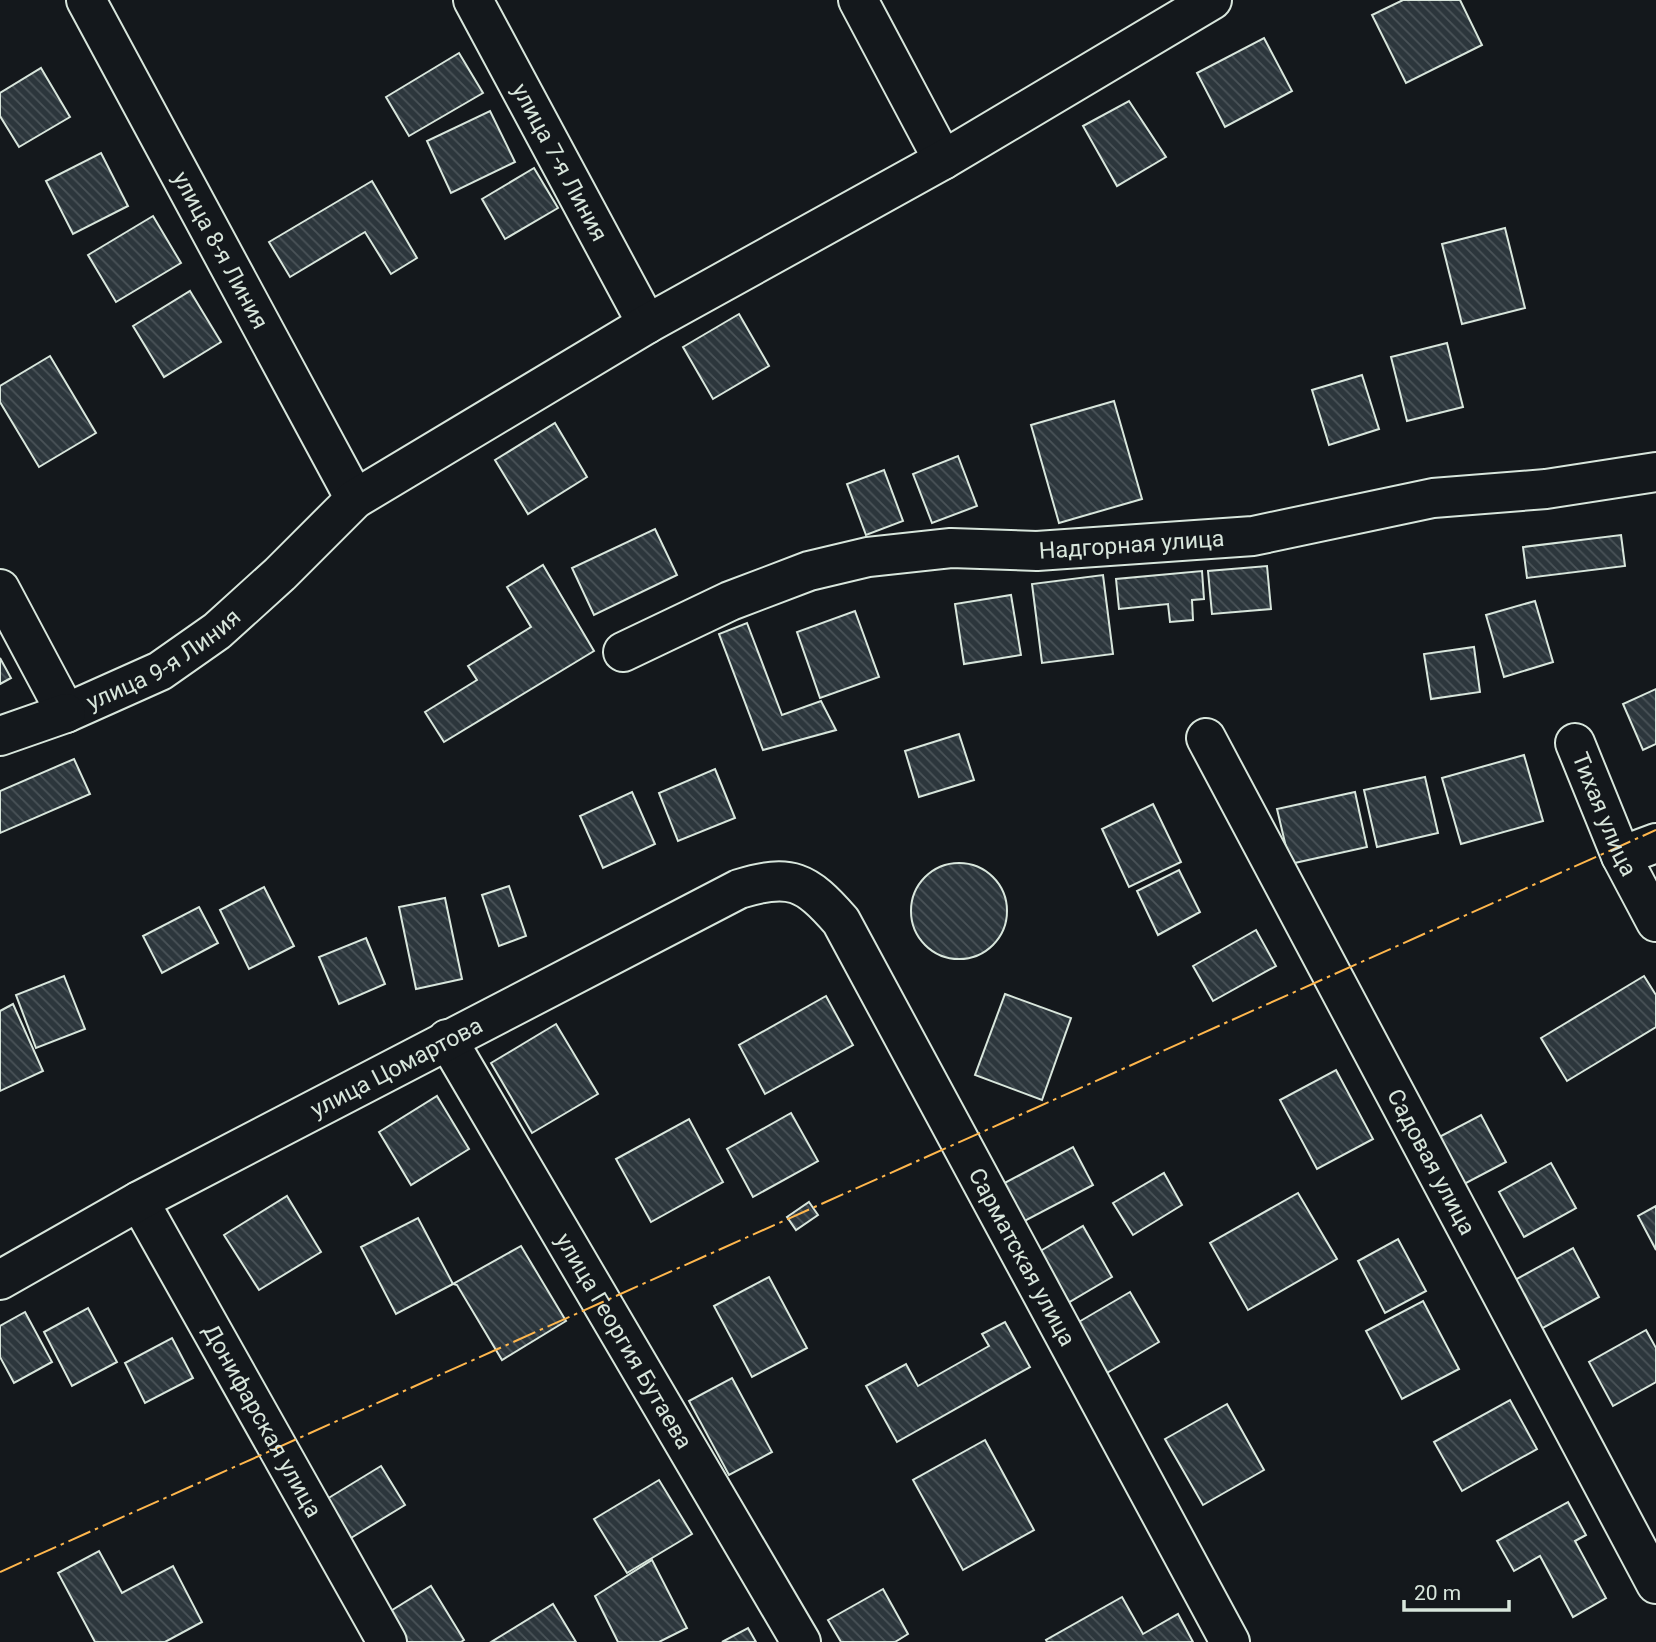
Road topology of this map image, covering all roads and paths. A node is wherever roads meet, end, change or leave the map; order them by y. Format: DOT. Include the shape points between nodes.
graph roads {
  1 [pos="86,0"];
  2 [pos="474,0"];
  3 [pos="858,0"];
  4 [pos="1212,0"];
  5 [pos="943,160"];
  6 [pos="647,324"];
  7 [pos="1656,472"];
  8 [pos="355,499"];
  9 [pos="0,589"];
  10 [pos="622,652"];
  11 [pos="66,713"];
  12 [pos="0,736"];
  13 [pos="1206,738"];
  14 [pos="1575,743"];
  15 [pos="1656,843"];
  16 [pos="1621,856"];
  17 [pos="801,884"];
  18 [pos="1656,922"];
  19 [pos="447,1040"];
  20 [pos="139,1201"];
  21 [pos="0,1280"];
  22 [pos="1656,1584"];
  23 [pos="387,1642"];
  24 [pos="801,1642"];
  25 [pos="1230,1642"];
  1 -- 8 [label="street, улица 8-я Линия"];
  2 -- 6 [label="street, улица 7-я Линия"];
  3 -- 5 [label="street"];
  4 -- 5 [label="street, улица 9-я Линия"];
  5 -- 6 [label="street, улица 9-я Линия"];
  6 -- 8 [label="street, улица 9-я Линия"];
  7 -- 10 [label="street, Надгорная улица" via="1546,489 1433,498 1253,536 1037,551 951,548 868,557 809,571 730,601"];
  8 -- 11 [label="street, улица 9-я Линия" via="216,631 160,671"];
  9 -- 11 [label="street, улица 9-я Линия"];
  11 -- 12 [label="street"];
  13 -- 22 [label="street, Садовая улица"];
  14 -- 16 [label="street, Тихая улица"];
  15 -- 16 [label="street"];
  16 -- 18 [label="street, Тихая улица"];
  17 -- 19 [label="street, улица Цомартова" via="769,880 740,889"];
  17 -- 25 [label="street, Сарматская улица" via="841,922"];
  19 -- 20 [label="street, улица Цомартова"];
  19 -- 24 [label="street, улица Георгия Бутаева"];
  20 -- 21 [label="street, улица Цомартова"];
  20 -- 23 [label="street, Донифарская улица"];
}
